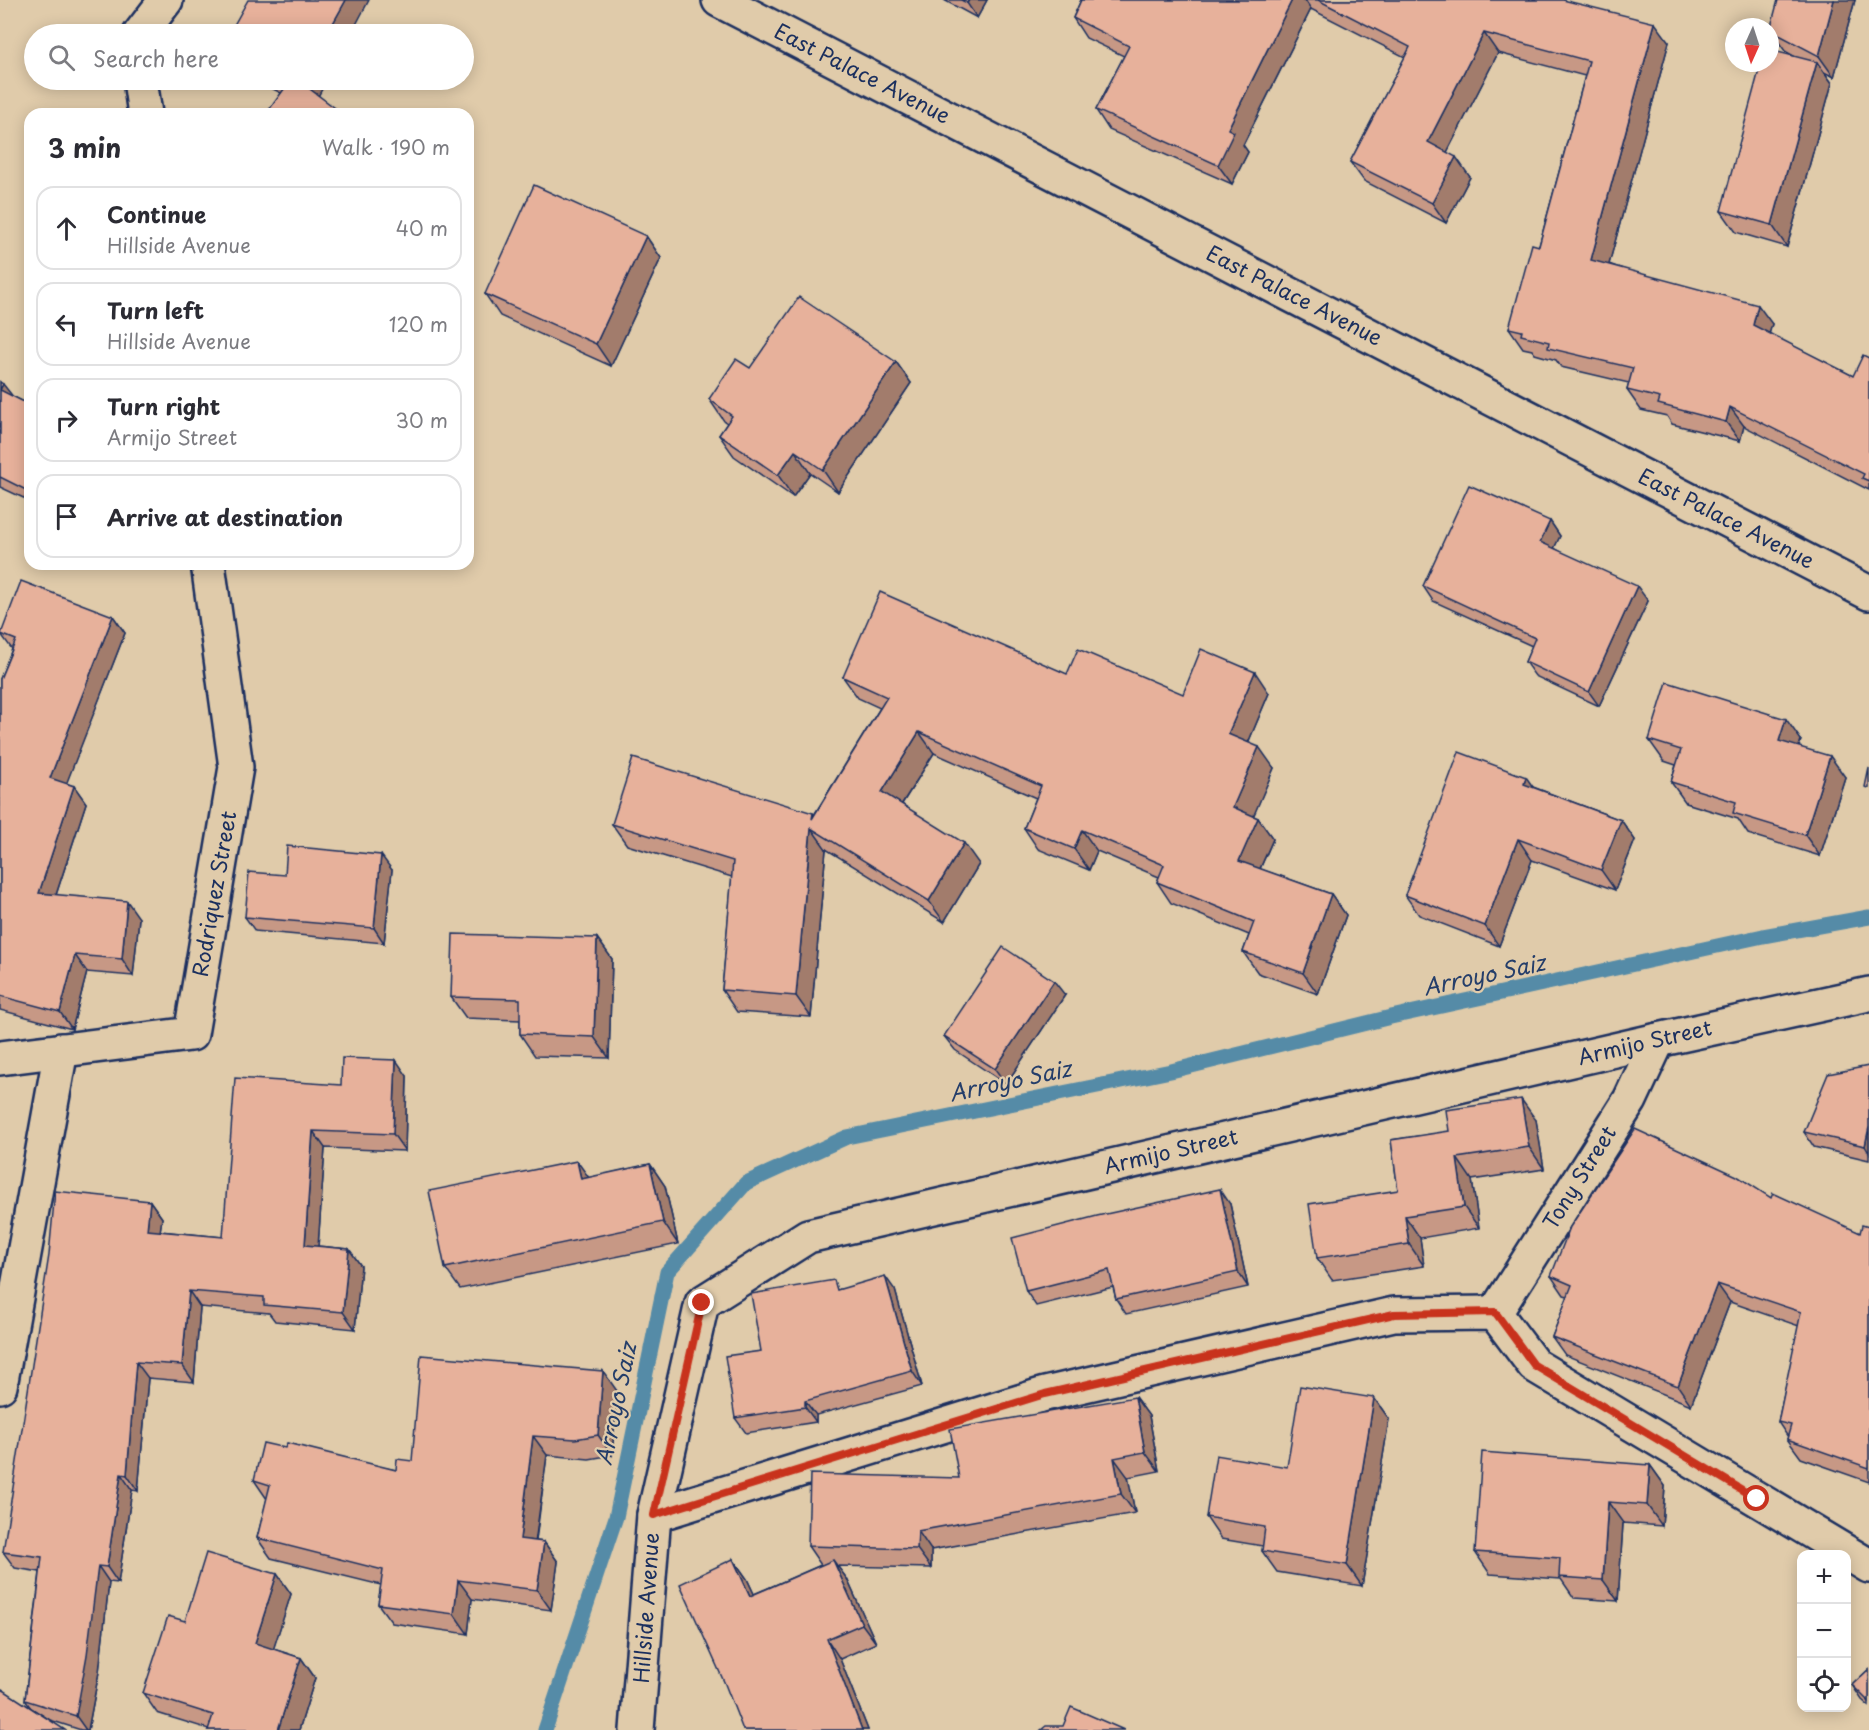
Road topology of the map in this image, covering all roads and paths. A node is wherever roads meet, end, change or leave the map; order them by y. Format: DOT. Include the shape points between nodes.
graph roads {
  1 [pos="166,0"];
  2 [pos="719,0"];
  3 [pos="148,24"];
  4 [pos="141,90"];
  5 [pos="144,108"];
  6 [pos="209,570"];
  7 [pos="1869,593"];
  8 [pos="1869,994"];
  9 [pos="1658,1040"];
  10 [pos="61,1050"];
  11 [pos="0,1058"];
  12 [pos="1495,1312"];
  13 [pos="0,1386"];
  14 [pos="654,1515"];
  15 [pos="1869,1566"];
  16 [pos="637,1730"];
  1 -- 3 [label="street"];
  2 -- 7 [label="street, East Palace Avenue"];
  4 -- 5 [label="street"];
  6 -- 10 [label="street, Rodriquez Street" via="236,767 191,1034"];
  8 -- 9 [label="street, Armijo Street"];
  9 -- 12 [label="street, Tony Street" via="1630,1100"];
  9 -- 14 [label="street, Armijo Street" via="808,1236 702,1303"];
  10 -- 11 [label="street, Rodriquez Street"];
  10 -- 13 [label="street"];
  12 -- 14 [label="street, Hillside Avenue" via="1394,1314 1045,1394"];
  12 -- 15 [label="street" via="1534,1365"];
  14 -- 16 [label="street, Hillside Avenue"];
}
